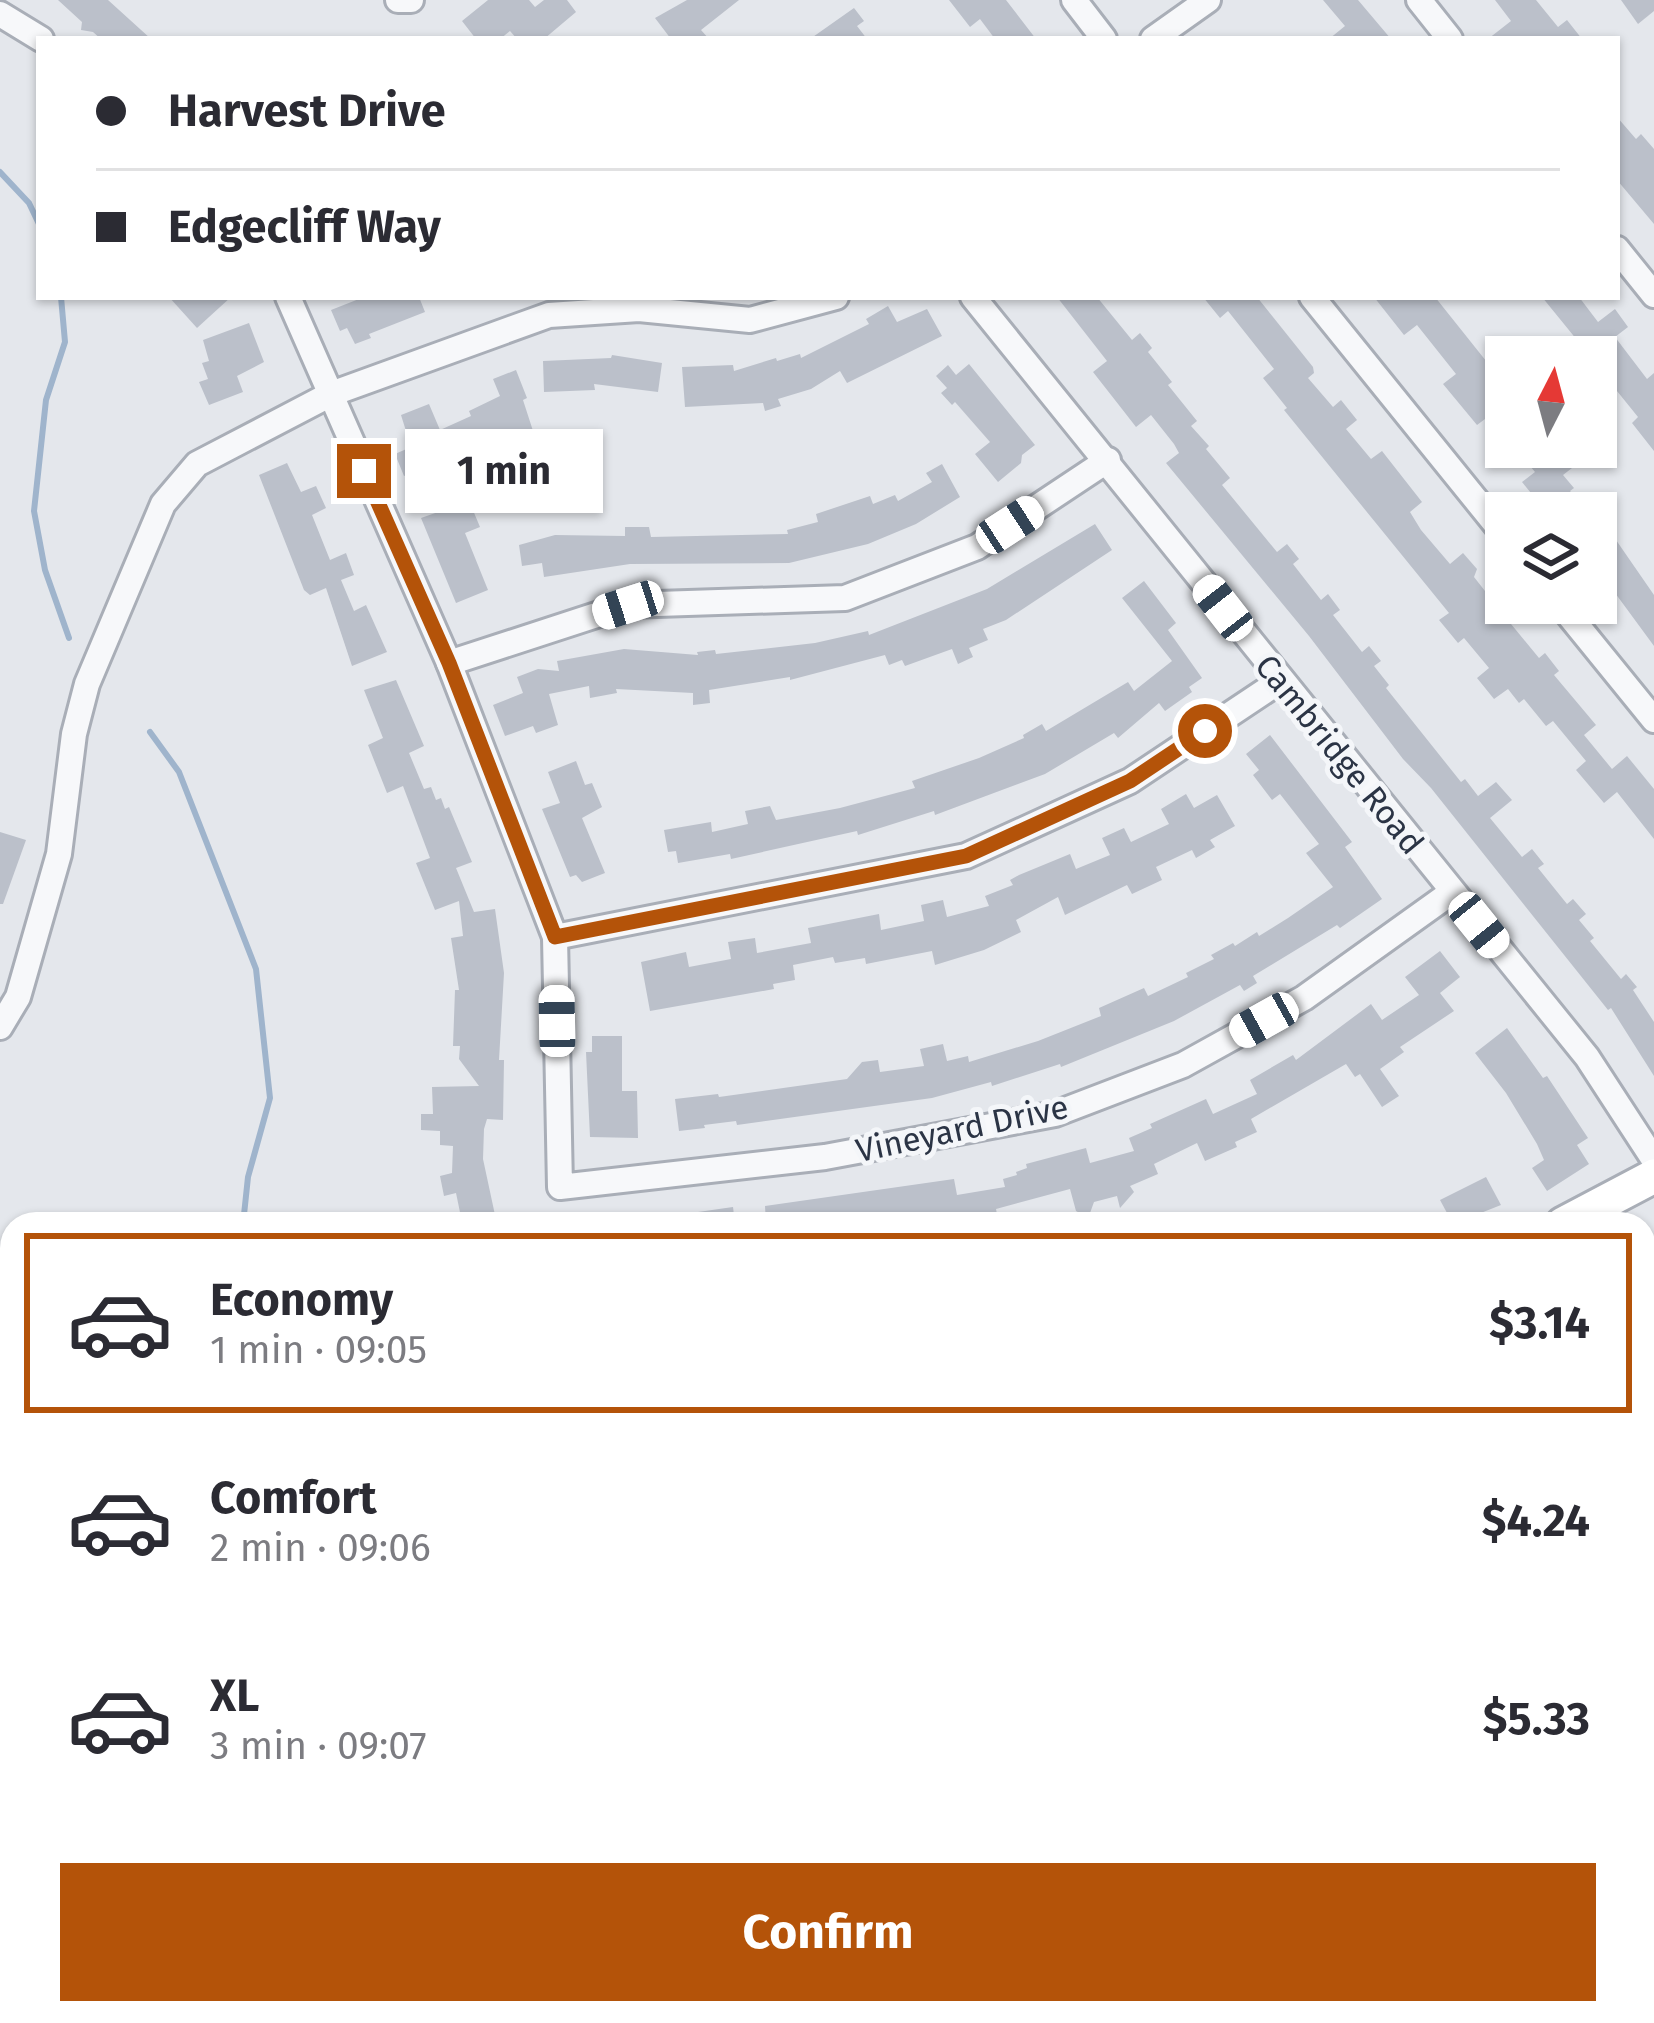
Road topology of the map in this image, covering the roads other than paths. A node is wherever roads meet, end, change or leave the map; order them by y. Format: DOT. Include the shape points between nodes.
graph roads {
  1 [pos="398,0"];
  2 [pos="411,0"];
  3 [pos="1074,0"];
  4 [pos="1208,0"];
  5 [pos="1419,0"];
  6 [pos="0,14"];
  7 [pos="36,36"];
  8 [pos="1102,36"];
  9 [pos="1158,36"];
  10 [pos="1448,36"];
  11 [pos="1620,253"];
  12 [pos="1654,295"];
  13 [pos="289,300"];
  14 [pos="825,300"];
  15 [pos="975,300"];
  16 [pos="1314,300"];
  17 [pos="331,394"];
  18 [pos="1108,460"];
  19 [pos="1485,511"];
  20 [pos="1576,624"];
  21 [pos="449,663"];
  22 [pos="1280,681"];
  23 [pos="1654,720"];
  24 [pos="1452,892"];
  25 [pos="555,937"];
  26 [pos="0,1027"];
  27 [pos="1654,1160"];
  28 [pos="1654,1175"];
  29 [pos="1585,1212"];
  1 -- 2 [label="street"];
  3 -- 8 [label="street"];
  4 -- 9 [label="street"];
  5 -- 10 [label="street"];
  6 -- 7 [label="street"];
  11 -- 12 [label="street"];
  13 -- 17 [label="street"];
  14 -- 17 [label="street" via="750,320 639,309 549,315"];
  15 -- 18 [label="street, Cambridge Road"];
  16 -- 19 [label="street"];
  17 -- 21 [label="street"];
  17 -- 26 [label="street" via="196,464 163,504 87,684 59,854 18,997"];
  18 -- 21 [label="street" via="977,547 845,598 628,605"];
  18 -- 22 [label="street, Cambridge Road"];
  20 -- 23 [label="street"];
  21 -- 25 [label="street"];
  22 -- 24 [label="street, Cambridge Road"];
  22 -- 25 [label="street" via="1130,781 966,856"];
  24 -- 25 [label="street, Vineyard Drive" via="1304,998 1183,1065 1055,1114 825,1157 560,1187"];
  24 -- 27 [label="street, Cambridge Road" via="1587,1057"];
  28 -- 29 [label="main road"];
}
